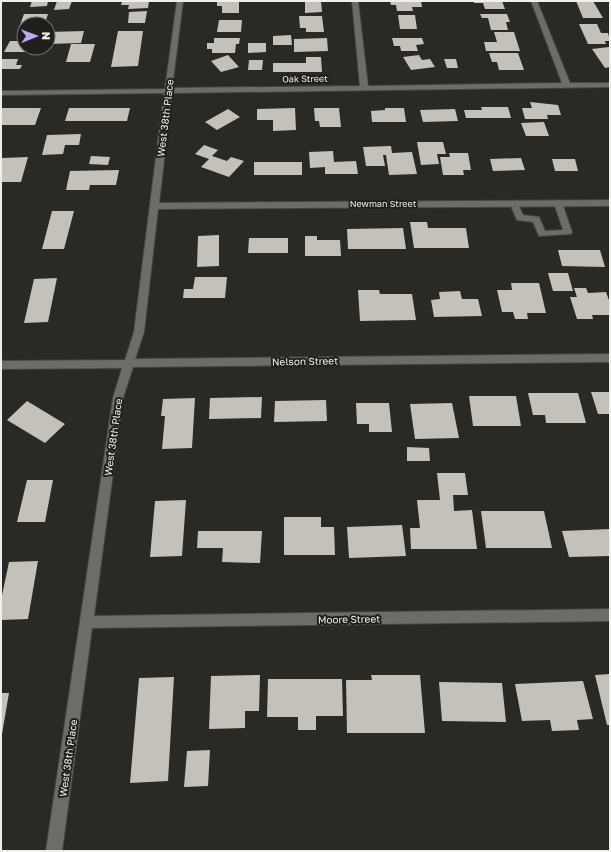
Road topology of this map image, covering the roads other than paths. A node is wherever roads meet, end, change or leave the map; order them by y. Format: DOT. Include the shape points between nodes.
graph roads {
  1 [pos="180,1"];
  2 [pos="356,1"];
  3 [pos="534,1"];
  4 [pos="567,86"];
  5 [pos="610,86"];
  6 [pos="364,88"];
  7 [pos="168,90"];
  8 [pos="1,92"];
  9 [pos="558,203"];
  10 [pos="610,203"];
  11 [pos="514,204"];
  12 [pos="155,206"];
  13 [pos="610,358"];
  14 [pos="130,362"];
  15 [pos="1,365"];
  16 [pos="610,615"];
  17 [pos="87,622"];
  18 [pos="54,851"];
  1 -- 7 [label="street, West 38th Place"];
  2 -- 6 [label="street"];
  3 -- 4 [label="street"];
  4 -- 5 [label="street, Oak Street"];
  4 -- 6 [label="street, Oak Street"];
  6 -- 7 [label="street, Oak Street"];
  7 -- 8 [label="street, Oak Street"];
  7 -- 12 [label="street, West 38th Place"];
  9 -- 10 [label="street, Newman Street"];
  9 -- 11 [label="street, Newman Street"];
  9 -- 11 [label="lane" via="568,232 542,234 536,219 520,218"];
  11 -- 12 [label="street, Newman Street"];
  12 -- 14 [label="street, West 38th Place" via="139,332"];
  13 -- 14 [label="street, Nelson Street"];
  14 -- 15 [label="street, Nelson Street"];
  14 -- 17 [label="street, West 38th Place" via="118,398"];
  16 -- 17 [label="street, Moore Street"];
  17 -- 18 [label="street, West 38th Place"];
}
